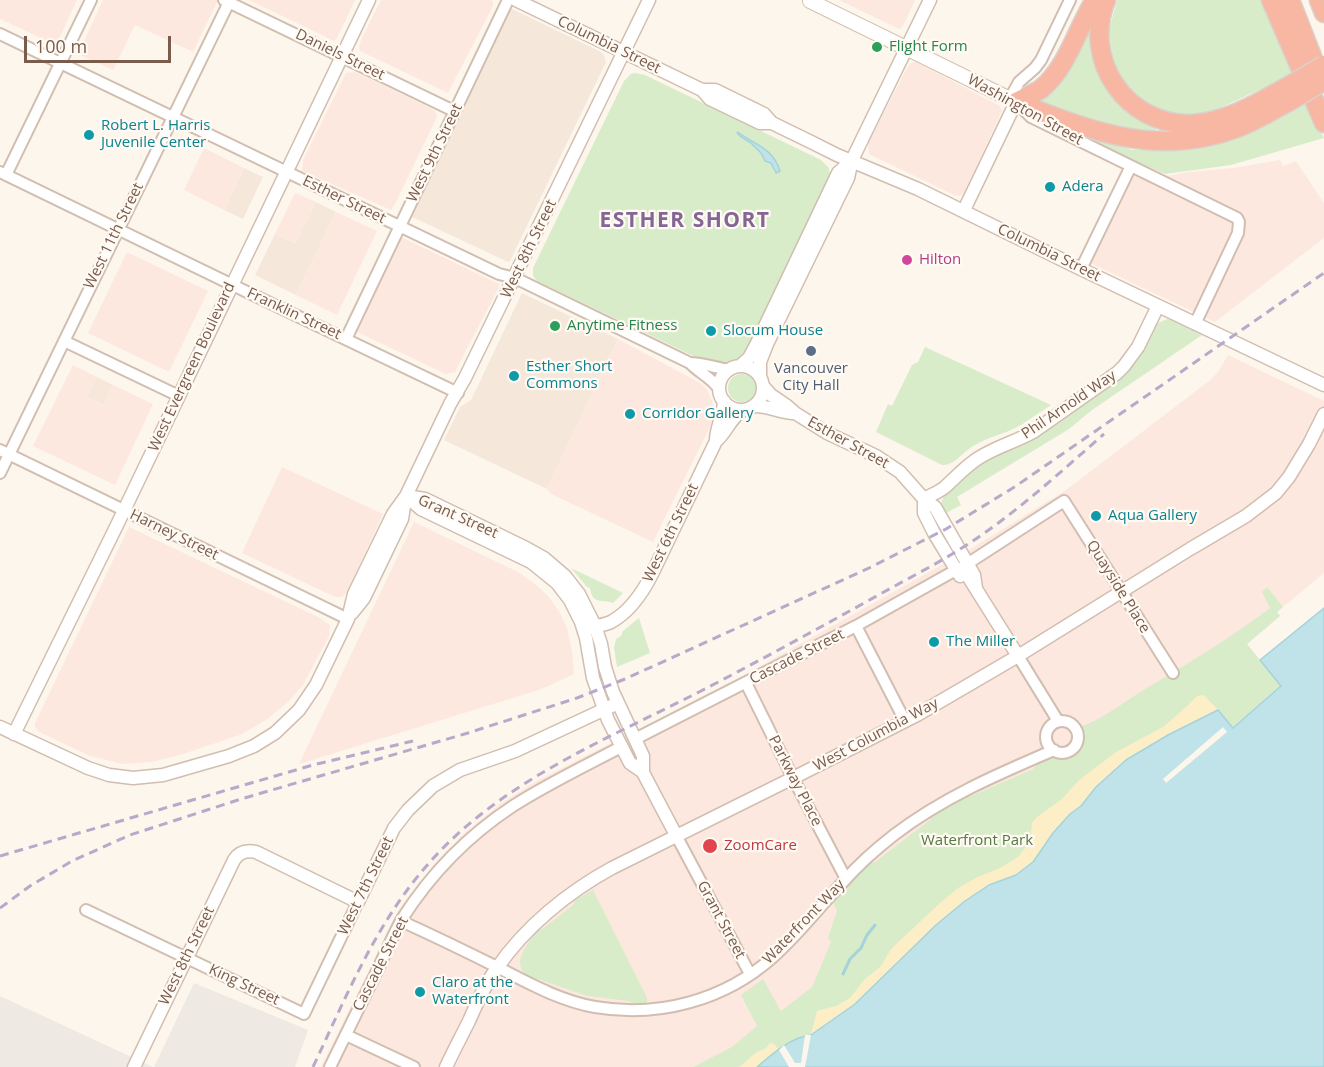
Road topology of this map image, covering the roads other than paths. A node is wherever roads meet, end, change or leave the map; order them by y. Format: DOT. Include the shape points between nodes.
graph roads {
  1 [pos="91,0"];
  2 [pos="369,0"];
  3 [pos="508,0"];
  4 [pos="516,0"];
  5 [pos="650,0"];
  6 [pos="809,0"];
  7 [pos="930,0"];
  8 [pos="1070,0"];
  9 [pos="1095,0"];
  10 [pos="1106,0"];
  11 [pos="1271,0"];
  12 [pos="1290,0"];
  13 [pos="1319,0"];
  14 [pos="228,1"];
  15 [pos="1324,13"];
  16 [pos="0,34"];
  17 [pos="906,48"];
  18 [pos="624,52"];
  19 [pos="342,56"];
  20 [pos="60,63"];
  21 [pos="1324,65"];
  22 [pos="1324,81"];
  23 [pos="1324,87"];
  24 [pos="1288,94"];
  25 [pos="1016,102"];
  26 [pos="454,111"];
  27 [pos="172,117"];
  28 [pos="1324,123"];
  29 [pos="852,160"];
  30 [pos="1131,166"];
  31 [pos="286,171"];
  32 [pos="3,173"];
  33 [pos="964,210"];
  34 [pos="399,226"];
  35 [pos="118,228"];
  36 [pos="1081,269"];
  37 [pos="515,278"];
  38 [pos="231,285"];
  39 [pos="1158,306"];
  40 [pos="1195,324"];
  41 [pos="346,339"];
  42 [pos="64,341"];
  43 [pos="690,363"];
  44 [pos="735,368"];
  45 [pos="762,381"];
  46 [pos="1324,385"];
  47 [pos="719,389"];
  48 [pos="458,393"];
  49 [pos="179,396"];
  50 [pos="724,401"];
  51 [pos="749,408"];
  52 [pos="795,413"];
  53 [pos="1324,414"];
  54 [pos="716,441"];
  55 [pos="4,452"];
  56 [pos="0,473"];
  57 [pos="406,496"];
  58 [pos="924,499"];
  59 [pos="1064,501"];
  60 [pos="124,511"];
  61 [pos="961,567"];
  62 [pos="1121,592"];
  63 [pos="348,619"];
  64 [pos="856,626"];
  65 [pos="589,628"];
  66 [pos="1018,656"];
  67 [pos="1173,673"];
  68 [pos="746,683"];
  69 [pos="618,703"];
  70 [pos="604,710"];
  71 [pos="905,721"];
  72 [pos="1058,721"];
  73 [pos="0,727"];
  74 [pos="14,734"];
  75 [pos="635,739"];
  76 [pos="621,747"];
  77 [pos="1054,750"];
  78 [pos="642,772"];
  79 [pos="793,778"];
  80 [pos="677,837"];
  81 [pos="846,879"];
  82 [pos="358,902"];
  83 [pos="86,910"];
  84 [pos="401,921"];
  85 [pos="186,958"];
  86 [pos="497,967"];
  87 [pos="750,974"];
  88 [pos="304,1014"];
  89 [pos="346,1035"];
  90 [pos="134,1067"];
  91 [pos="330,1067"];
  92 [pos="414,1067"];
  93 [pos="446,1067"];
  1 -- 20 [label="street"];
  2 -- 19 [label="street, West Evergreen Boulevard"];
  3 -- 26 [label="street, West 9th Street"];
  4 -- 18 [label="street, Columbia Street"];
  5 -- 18 [label="street, West 8th Street"];
  6 -- 17 [label="main road, Washington Street"];
  7 -- 17 [label="street"];
  8 -- 25 [label="street" via="1041,60 1013,93"];
  9 -- 25 [label="highway" via="1053,77"];
  10 -- 24 [label="highway" via="1099,33 1104,64 1123,95 1150,116 1174,123 1207,122"];
  11 -- 28 [label="highway"];
  12 -- 23 [label="highway"];
  13 -- 15 [label="highway"];
  14 -- 19 [label="street, Daniels Street"];
  14 -- 27 [label="street, West 11th Street"];
  16 -- 20 [label="street, Esther Street"];
  17 -- 25 [label="main road, Washington Street"];
  17 -- 29 [label="street"];
  18 -- 29 [label="street, Columbia Street" via="760,123 772,123"];
  18 -- 37 [label="street, West 8th Street"];
  19 -- 26 [label="street, Daniels Street"];
  19 -- 31 [label="street, West Evergreen Boulevard"];
  20 -- 27 [label="street, Esther Street"];
  20 -- 32 [label="street"];
  21 -- 24 [label="highway, bridge"];
  22 -- 24 [label="highway, bridge"];
  24 -- 25 [label="highway" via="1253,121 1220,134 1165,142 1110,135"];
  25 -- 30 [label="street, Washington Street" via="1031,117"];
  25 -- 33 [label="street"];
  26 -- 34 [label="street, West 9th Street"];
  27 -- 31 [label="street, Esther Street"];
  27 -- 35 [label="street, West 11th Street"];
  29 -- 33 [label="street, Columbia Street"];
  29 -- 44 [label="street" via="838,173 749,358"];
  29 -- 45 [label="street" via="848,178 763,353 759,369"];
  30 -- 36 [label="street"];
  30 -- 40 [label="street, Washington Street" via="1230,213 1239,222 1238,233"];
  31 -- 34 [label="street, Esther Street"];
  31 -- 38 [label="street, West Evergreen Boulevard"];
  32 -- 35 [label="street, Franklin Street"];
  33 -- 36 [label="street, Columbia Street"];
  34 -- 37 [label="street, Esther Street"];
  34 -- 41 [label="street, West 9th Street"];
  35 -- 38 [label="street, Franklin Street"];
  35 -- 42 [label="street, West 11th Street"];
  36 -- 39 [label="street, Columbia Street"];
  37 -- 43 [label="street, Esther Street"];
  37 -- 48 [label="street, West 8th Street"];
  38 -- 41 [label="street, Franklin Street"];
  38 -- 49 [label="street, West Evergreen Boulevard"];
  39 -- 40 [label="street, Columbia Street"];
  39 -- 58 [label="street, Phil Arnold Way" via="1132,357 1117,373 1033,432 975,460 941,490"];
  40 -- 46 [label="street, Columbia Street"];
  41 -- 48 [label="street, Franklin Street"];
  42 -- 49 [label="street"];
  42 -- 55 [label="street, West 11th Street"];
  43 -- 44 [label="street, Esther Street"];
  43 -- 47 [label="street, Esther Street"];
  44 -- 45 [label="street" via="752,368"];
  44 -- 47 [label="street" via="722,377"];
  45 -- 51 [label="street" via="762,396"];
  45 -- 52 [label="street, Esther Street" via="771,395"];
  47 -- 50 [label="street"];
  48 -- 57 [label="street, West 8th Street"];
  49 -- 60 [label="street, West Evergreen Boulevard"];
  50 -- 51 [label="street" via="731,408"];
  50 -- 54 [label="street, West 6th Street"];
  51 -- 52 [label="street, Esther Street" via="764,406"];
  51 -- 54 [label="street, West 6th Street" via="734,417"];
  52 -- 58 [label="street, Esther Street" via="894,468"];
  53 -- 62 [label="street, West Columbia Way" via="1299,461 1276,493 1246,516"];
  54 -- 65 [label="street, West 6th Street" via="648,583 622,613 610,622"];
  55 -- 56 [label="street, West 11th Street"];
  55 -- 60 [label="street, Harney Street"];
  57 -- 63 [label="street, West 8th Street" via="402,519 364,598"];
  57 -- 65 [label="street, Grant Street" via="421,509 538,567 557,583"];
  58 -- 61 [label="street, Esther Street" via="924,513"];
  59 -- 61 [label="street, Cascade Street"];
  59 -- 62 [label="street, Quayside Place"];
  60 -- 63 [label="street, Harney Street"];
  60 -- 74 [label="street, West Evergreen Boulevard"];
  61 -- 64 [label="street, Cascade Street"];
  61 -- 66 [label="street, Esther Street" via="974,575 976,588"];
  62 -- 66 [label="street, West Columbia Way"];
  62 -- 67 [label="street, Quayside Place"];
  63 -- 74 [label="street, West 8th Street" via="316,685 299,710 275,733 229,756 163,775 125,777 88,768"];
  64 -- 68 [label="street, Cascade Street"];
  64 -- 71 [label="street"];
  65 -- 69 [label="street, Grant Street" via="601,644"];
  65 -- 70 [label="street, Grant Street" via="593,678"];
  66 -- 71 [label="street, West Columbia Way"];
  66 -- 72 [label="street, Esther Street"];
  68 -- 75 [label="street, Cascade Street"];
  68 -- 79 [label="street, Parkway Place"];
  69 -- 70 [label="street, West 7th Street"];
  69 -- 75 [label="street, Grant Street"];
  70 -- 76 [label="street, Grant Street"];
  70 -- 82 [label="street, West 7th Street" via="515,752 470,766 424,793 388,839"];
  71 -- 79 [label="street, West Columbia Way"];
  72 -- 77 [label="street" via="1046,737"];
  72 -- 77 [label="street" via="1073,724 1078,739 1069,751"];
  73 -- 74 [label="street, West 8th Street"];
  75 -- 78 [label="street, Grant Street" via="643,756"];
  76 -- 78 [label="street, Grant Street" via="630,763"];
  76 -- 84 [label="street, Cascade Street" via="539,791 484,828 438,872"];
  77 -- 81 [label="street, Waterfront Way" via="989,778 919,817"];
  78 -- 80 [label="street, Grant Street"];
  79 -- 80 [label="street, West Columbia Way"];
  79 -- 81 [label="street, Parkway Place"];
  80 -- 86 [label="street, West Columbia Way" via="612,868 566,898 518,941"];
  80 -- 87 [label="street, Grant Street"];
  81 -- 87 [label="street, Waterfront Way" via="772,958"];
  82 -- 85 [label="street, West 8th Street" via="256,852 246,851 234,860"];
  82 -- 88 [label="street, West 7th Street"];
  83 -- 85 [label="street, King Street"];
  84 -- 86 [label="street, Waterfront Way"];
  84 -- 89 [label="street, Cascade Street"];
  85 -- 88 [label="street, King Street"];
  85 -- 90 [label="street, West 8th Street"];
  86 -- 87 [label="street, Waterfront Way" via="571,1001 625,1010 690,1003 720,992"];
  86 -- 93 [label="street, West Columbia Way"];
  89 -- 91 [label="street, Cascade Street"];
  89 -- 92 [label="street"];
}
